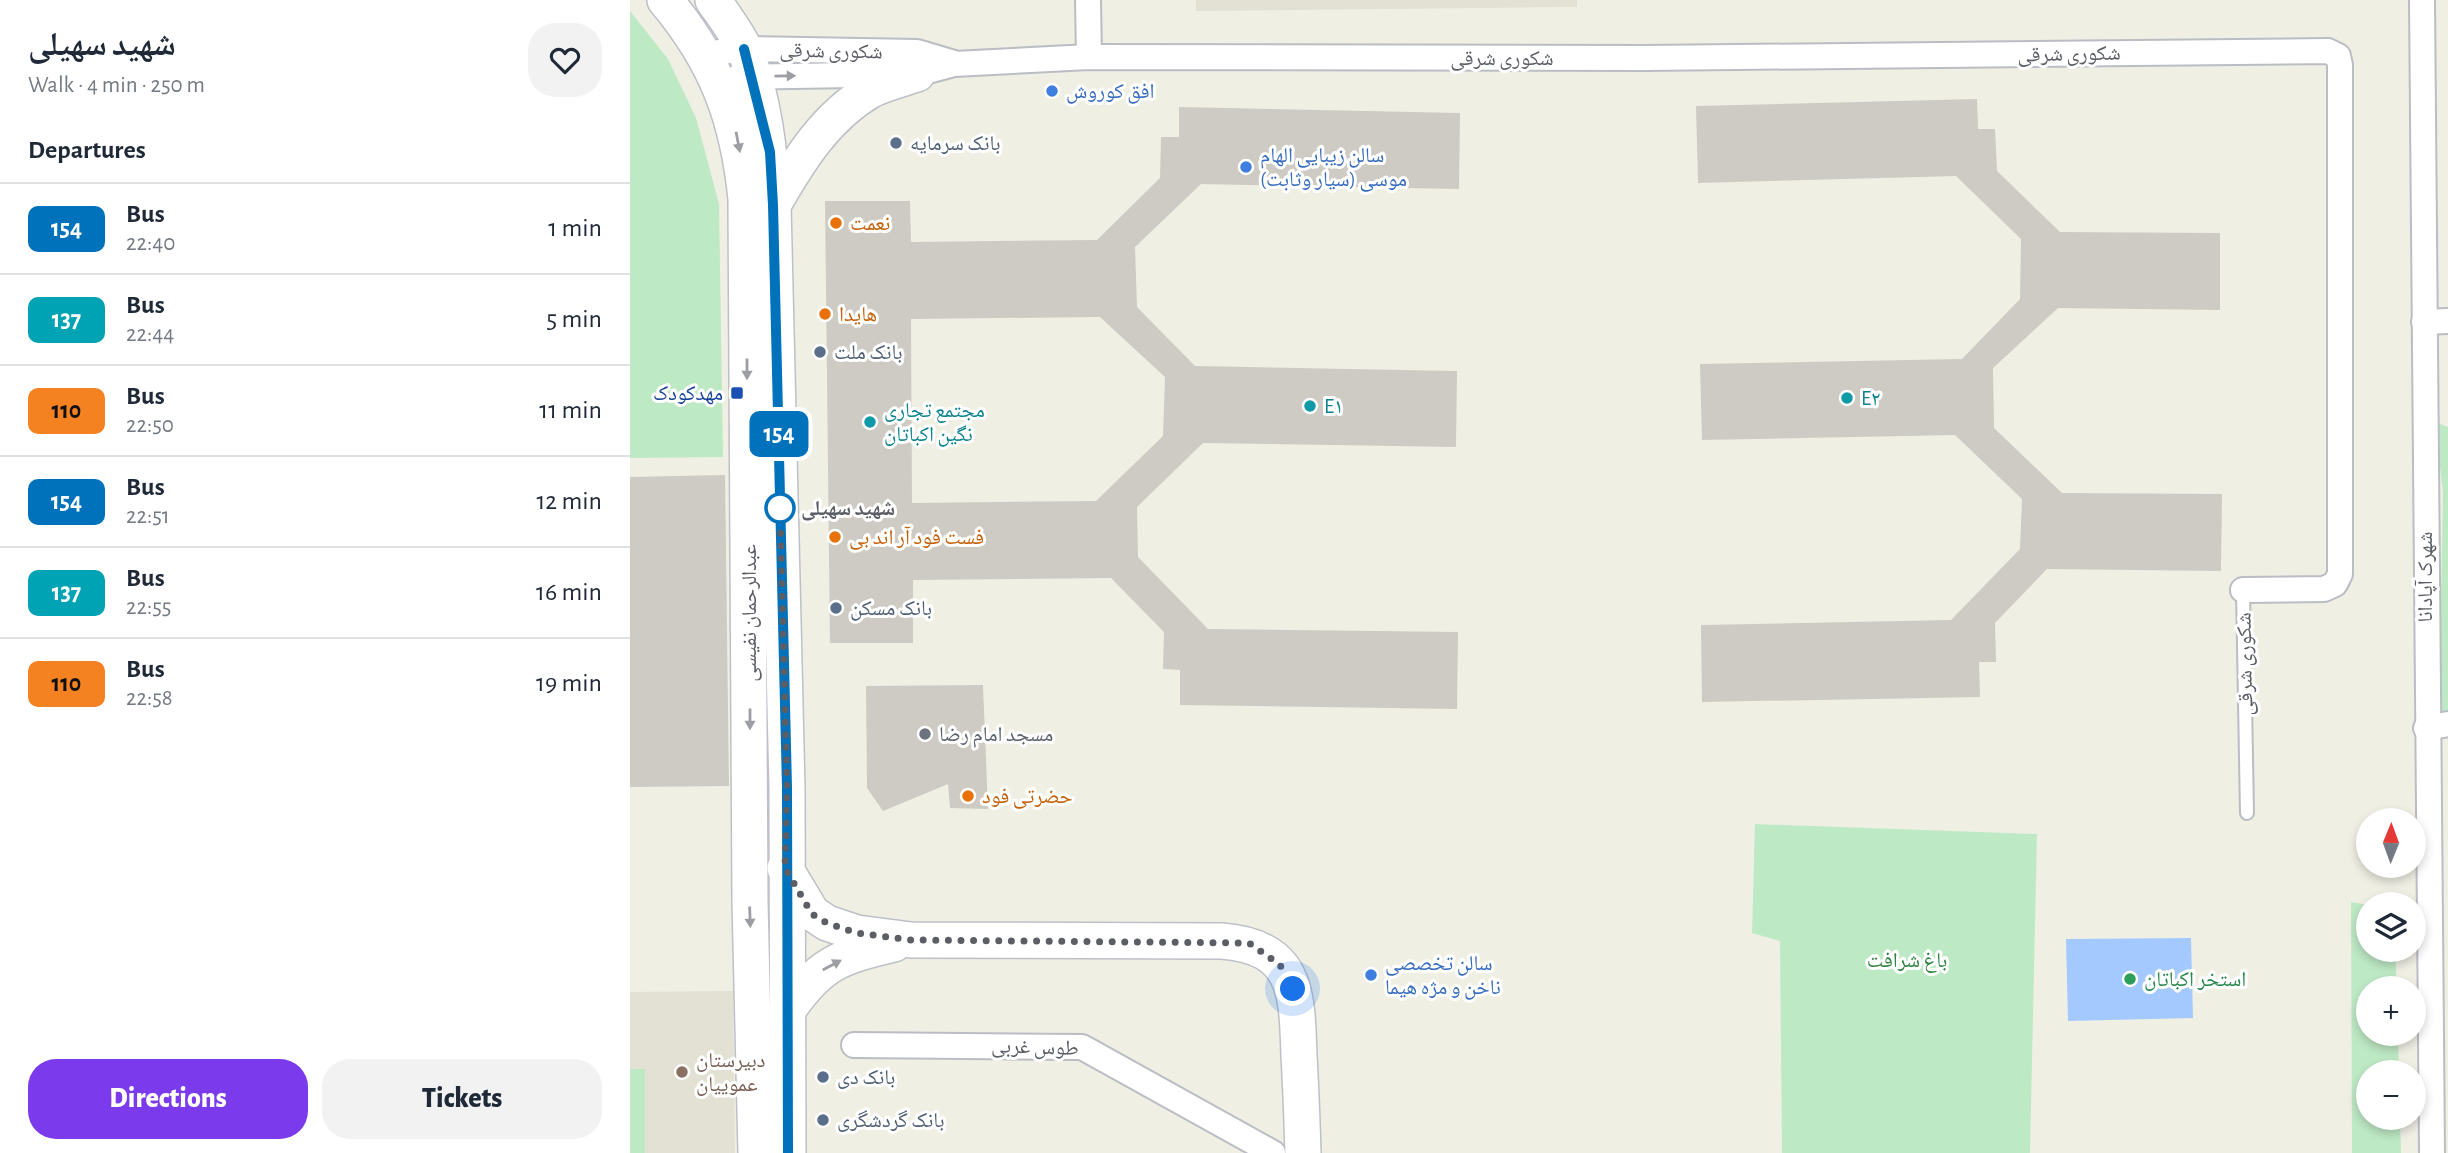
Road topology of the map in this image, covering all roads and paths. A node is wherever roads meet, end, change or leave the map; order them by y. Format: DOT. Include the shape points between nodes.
graph roads {
  1 [pos="665,0"];
  2 [pos="713,0"];
  3 [pos="1088,0"];
  4 [pos="2422,0"];
  5 [pos="1089,57"];
  6 [pos="748,63"];
  7 [pos="954,64"];
  8 [pos="711,66"];
  9 [pos="917,74"];
  10 [pos="773,205"];
  11 [pos="2436,321"];
  12 [pos="2243,590"];
  13 [pos="2437,726"];
  14 [pos="2247,813"];
  15 [pos="785,868"];
  16 [pos="911,940"];
  17 [pos="786,1013"];
  18 [pos="853,1045"];
  19 [pos="2440,1081"];
  20 [pos="756,1153"];
  21 [pos="788,1153"];
  22 [pos="1273,1153"];
  23 [pos="1303,1153"];
  24 [pos="2432,1153"];
  1 -- 8 [label="main road, عبدالرحمان نفیسی"];
  2 -- 6 [label="main road, عبدالرحمان نفیسی"];
  3 -- 5 [label="street"];
  4 -- 11 [label="street, شهرک آپادانا"];
  5 -- 7 [label="street, شکوری شرقی"];
  5 -- 12 [label="street, شکوری شرقی" via="1646,58 2329,51 2338,56 2340,574 2335,584 2324,589"];
  6 -- 7 [label="street, شکوری شرقی" via="916,52"];
  6 -- 8 [label="street, شکوری شرقی"];
  6 -- 9 [label="street, شکوری شرقی, one-way"];
  6 -- 10 [label="main road, عبدالرحمان نفیسی" via="770,152"];
  7 -- 9 [label="street, شکوری شرقی"];
  8 -- 20 [label="main road, عبدالرحمان نفیسی, one-way" via="734,121 746,199"];
  9 -- 10 [label="main road" via="873,89 846,107 816,135"];
  10 -- 15 [label="main road, عبدالرحمان نفیسی"];
  11 -- 13 [label="street, شهرک آپادانا"];
  12 -- 14 [label="lane, شکوری شرقی"];
  13 -- 19 [label="street, شهرک آپادانا"];
  15 -- 16 [label="main road" via="812,914 827,923 857,933"];
  15 -- 17 [label="main road, عبدالرحمان نفیسی"];
  17 -- 16 [label="main road, one-way" via="814,975 831,964"];
  16 -- 23 [label="main road" via="1249,943 1269,954 1287,975 1297,1002"];
  17 -- 21 [label="main road, عبدالرحمان نفیسی"];
  18 -- 22 [label="street, طوس غربی" via="1082,1046"];
  19 -- 24 [label="street, شهرک آپادانا"];
}
